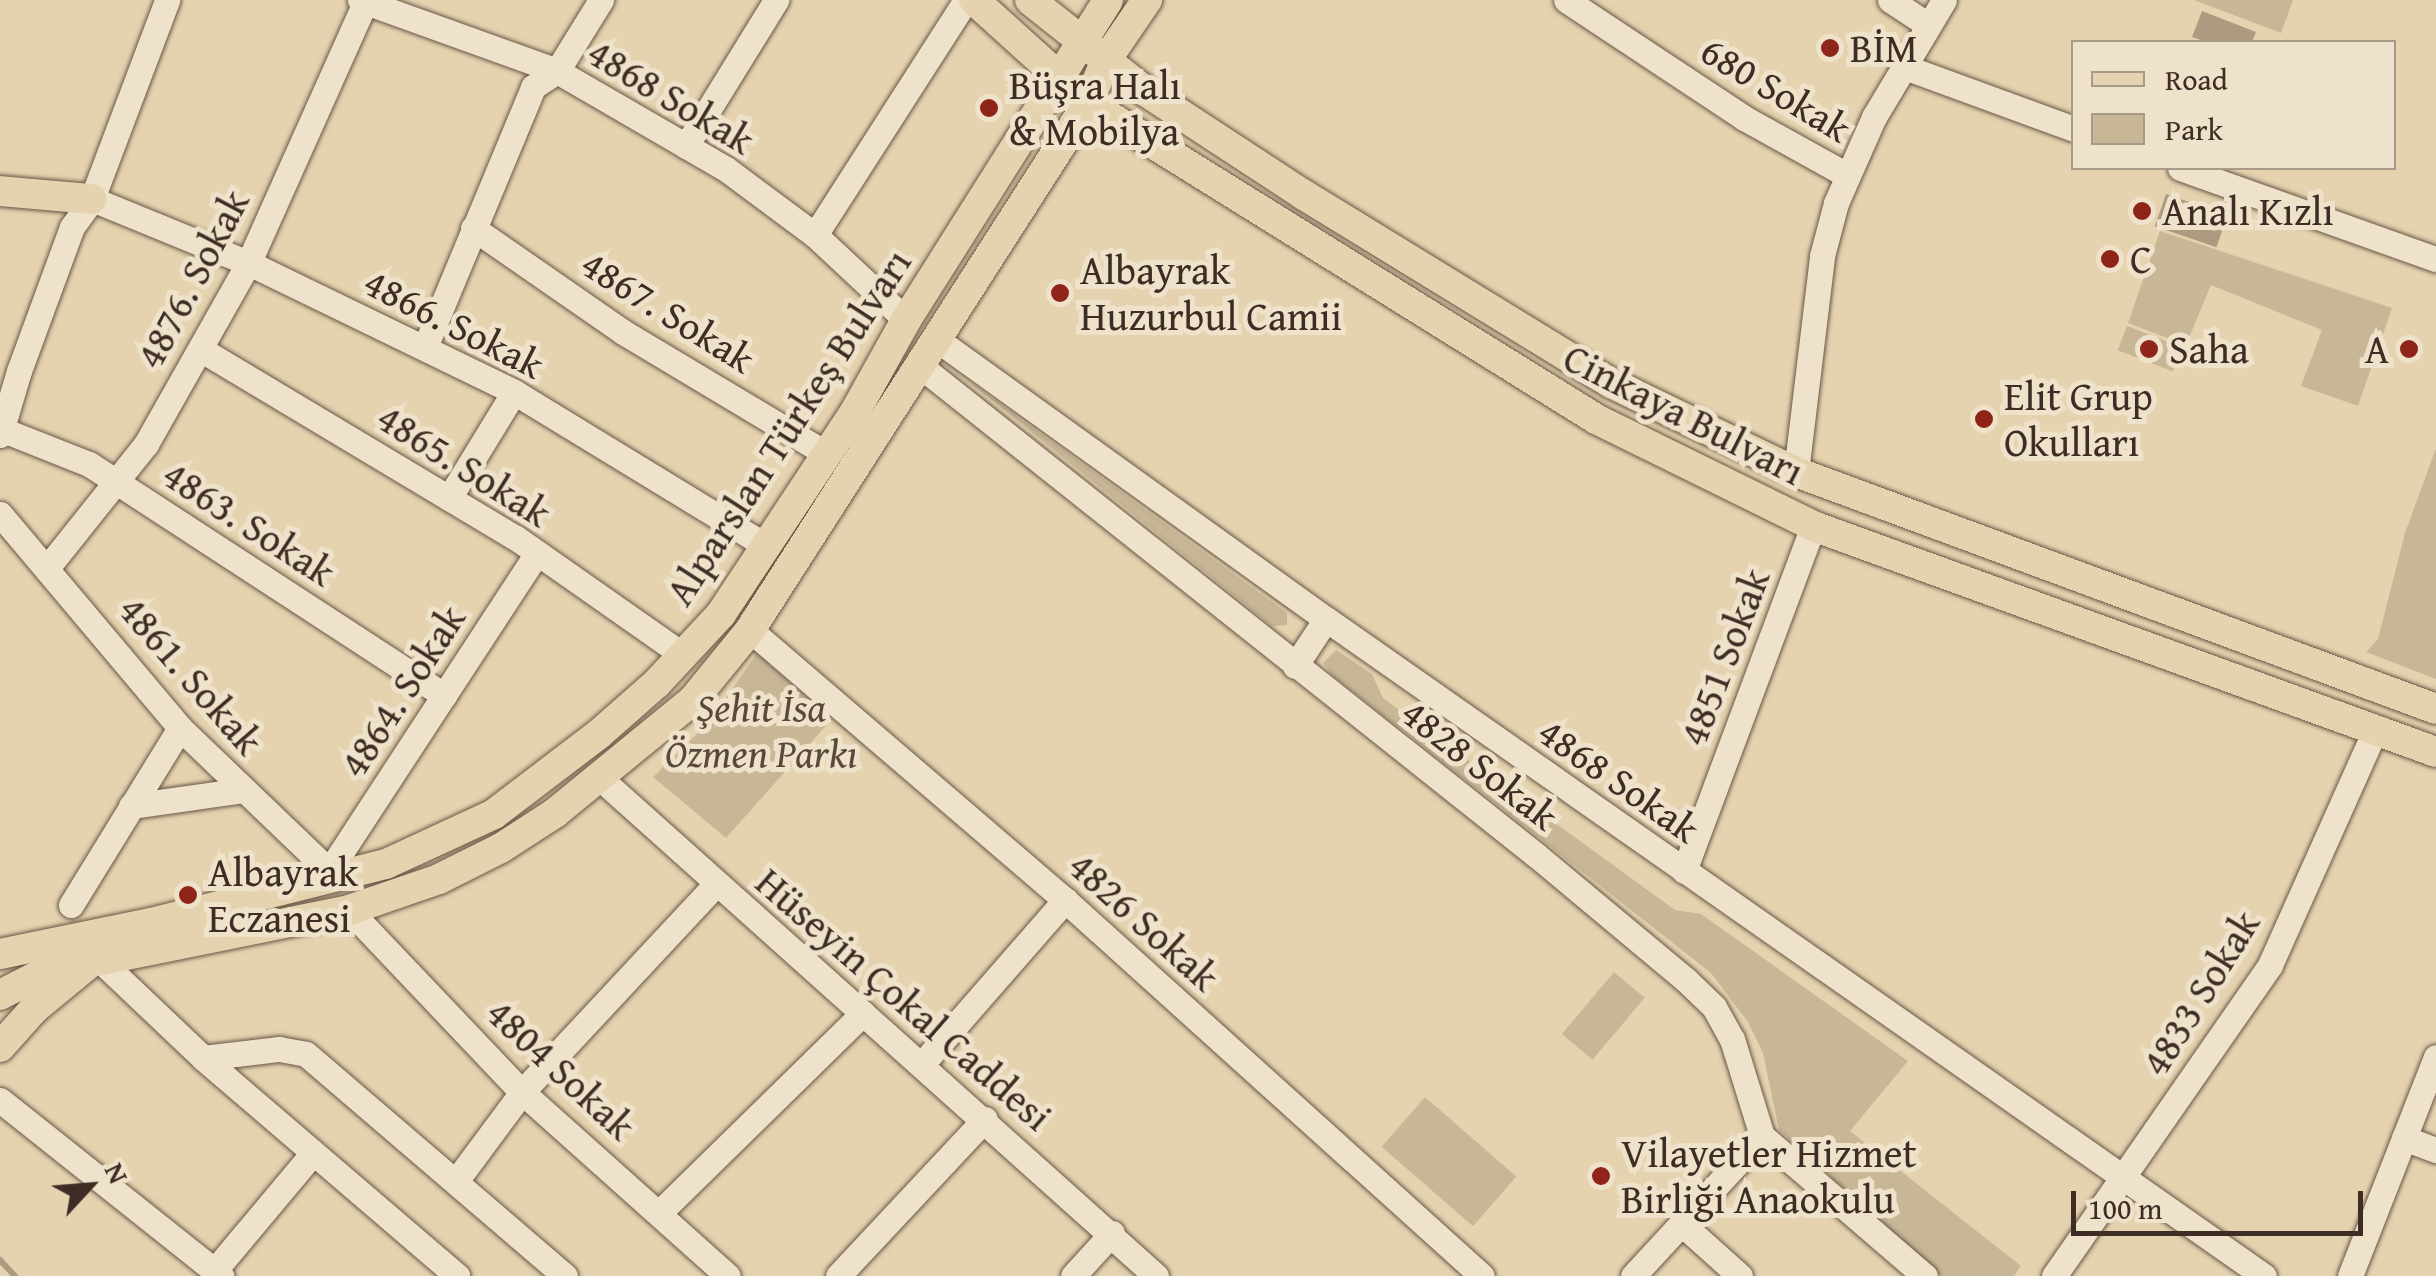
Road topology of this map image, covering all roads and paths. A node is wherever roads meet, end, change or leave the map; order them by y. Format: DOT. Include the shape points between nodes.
graph roads {
  1 [pos="167,0"];
  2 [pos="602,0"];
  3 [pos="776,0"];
  4 [pos="966,0"];
  5 [pos="974,0"];
  6 [pos="1030,0"];
  7 [pos="1108,0"];
  8 [pos="1146,0"];
  9 [pos="1566,0"];
  10 [pos="1890,0"];
  11 [pos="1944,0"];
  12 [pos="362,1"];
  13 [pos="424,11"];
  14 [pos="1928,26"];
  15 [pos="1095,52"];
  16 [pos="1902,66"];
  17 [pos="557,71"];
  18 [pos="1059,78"];
  19 [pos="1088,103"];
  20 [pos="2071,128"];
  21 [pos="686,146"];
  22 [pos="1156,147"];
  23 [pos="1046,167"];
  24 [pos="2186,170"];
  25 [pos="1848,175"];
  26 [pos="0,192"];
  27 [pos="92,198"];
  28 [pos="473,228"];
  29 [pos="814,235"];
  30 [pos="2436,259"];
  31 [pos="248,264"];
  32 [pos="906,320"];
  33 [pos="936,339"];
  34 [pos="425,348"];
  35 [pos="200,349"];
  36 [pos="919,365"];
  37 [pos="514,392"];
  38 [pos="2,432"];
  39 [pos="826,453"];
  40 [pos="1796,472"];
  41 [pos="116,481"];
  42 [pos="449,498"];
  43 [pos="0,514"];
  44 [pos="1813,526"];
  45 [pos="766,546"];
  46 [pos="537,553"];
  47 [pos="48,568"];
  48 [pos="1326,619"];
  49 [pos="750,630"];
  50 [pos="683,655"];
  51 [pos="1295,666"];
  52 [pos="444,695"];
  53 [pos="2436,710"];
  54 [pos="180,728"];
  55 [pos="2375,730"];
  56 [pos="2436,752"];
  57 [pos="601,779"];
  58 [pos="243,790"];
  59 [pos="132,806"];
  60 [pos="1684,871"];
  61 [pos="330,875"];
  62 [pos="716,884"];
  63 [pos="1066,900"];
  64 [pos="71,904"];
  65 [pos="348,910"];
  66 [pos="10,948"];
  67 [pos="97,962"];
  68 [pos="0,995"];
  69 [pos="863,1013"];
  70 [pos="0,1047"];
  71 [pos="2436,1057"];
  72 [pos="203,1058"];
  73 [pos="922,1064"];
  74 [pos="522,1092"];
  75 [pos="0,1100"];
  76 [pos="985,1118"];
  77 [pos="1762,1136"];
  78 [pos="2404,1138"];
  79 [pos="2436,1150"];
  80 [pos="312,1154"];
  81 [pos="2125,1176"];
  82 [pos="456,1182"];
  83 [pos="660,1212"];
  84 [pos="1682,1224"];
  85 [pos="1112,1233"];
  86 [pos="218,1273"];
  87 [pos="723,1274"];
  88 [pos="457,1276"];
  89 [pos="566,1276"];
  90 [pos="838,1276"];
  91 [pos="1073,1276"];
  92 [pos="1156,1276"];
  93 [pos="1482,1276"];
  94 [pos="1633,1276"];
  95 [pos="1740,1276"];
  96 [pos="1925,1276"];
  97 [pos="2054,1276"];
  98 [pos="2264,1276"];
  99 [pos="2350,1276"];
  1 -- 27 [label="street"];
  2 -- 17 [label="street"];
  3 -- 21 [label="street"];
  4 -- 29 [label="street"];
  5 -- 18 [label="main road, Cinkaya Bulvarı"];
  6 -- 15 [label="main road, Cinkaya Bulvarı"];
  7 -- 15 [label="main road, Alparslan Türkeş Bulvarı"];
  8 -- 15 [label="main road, Alparslan Türkeş Bulvarı"];
  9 -- 25 [label="street, 680 Sokak" via="1744,118"];
  10 -- 14 [label="street"];
  11 -- 14 [label="street"];
  12 -- 13 [label="street, 4868 Sokak"];
  12 -- 31 [label="street, 4876. Sokak"];
  13 -- 17 [label="street, 4868 Sokak"];
  14 -- 16 [label="street"];
  15 -- 18 [label="main road, Alparslan Türkeş Bulvarı"];
  15 -- 19 [label="main road, Alparslan Türkeş Bulvarı"];
  15 -- 40 [label="main road, Cinkaya Bulvarı" via="1304,195 1613,384"];
  16 -- 20 [label="street"];
  16 -- 25 [label="street"];
  17 -- 21 [label="street, 4868 Sokak"];
  17 -- 28 [label="street" via="533,87"];
  18 -- 19 [label="main road, Cinkaya Bulvarı"];
  18 -- 32 [label="main road, Alparslan Türkeş Bulvarı"];
  19 -- 22 [label="main road, Cinkaya Bulvarı"];
  19 -- 23 [label="main road, Alparslan Türkeş Bulvarı"];
  21 -- 29 [label="street, 4868 Sokak"];
  22 -- 23 [label="main road" via="1106,135 1081,142"];
  22 -- 44 [label="main road, Cinkaya Bulvarı" via="1596,419"];
  23 -- 33 [label="main road, Alparslan Türkeş Bulvarı"];
  24 -- 30 [label="street"];
  25 -- 40 [label="street" via="1822,256"];
  26 -- 27 [label="main road"];
  27 -- 31 [label="street, 4866. Sokak"];
  27 -- 38 [label="street" via="72,227"];
  28 -- 34 [label="street"];
  28 -- 39 [label="street, 4867. Sokak" via="623,332"];
  29 -- 32 [label="street, 4868 Sokak"];
  31 -- 34 [label="street, 4866. Sokak"];
  31 -- 35 [label="street, 4876. Sokak"];
  32 -- 39 [label="main road, Alparslan Türkeş Bulvarı"];
  33 -- 36 [label="main road, Alparslan Türkeş Bulvarı"];
  33 -- 48 [label="street, 4868 Sokak"];
  34 -- 37 [label="street, 4866. Sokak"];
  35 -- 41 [label="street, 4876. Sokak" via="146,444"];
  35 -- 42 [label="street, 4865. Sokak"];
  36 -- 49 [label="main road, Alparslan Türkeş Bulvarı"];
  36 -- 51 [label="street, 4828 Sokak"];
  37 -- 42 [label="street"];
  37 -- 45 [label="street, 4866. Sokak"];
  38 -- 41 [label="street, 4863. Sokak"];
  39 -- 45 [label="main road, Alparslan Türkeş Bulvarı"];
  40 -- 53 [label="main road, Cinkaya Bulvarı"];
  41 -- 47 [label="street, 4876. Sokak"];
  41 -- 52 [label="street, 4863. Sokak"];
  42 -- 46 [label="street, 4865. Sokak"];
  43 -- 47 [label="street, 4861. Sokak"];
  44 -- 55 [label="main road, Cinkaya Bulvarı"];
  44 -- 60 [label="street, 4851 Sokak"];
  45 -- 50 [label="main road, Alparslan Türkeş Bulvarı" via="721,614"];
  46 -- 50 [label="street, 4865. Sokak"];
  46 -- 52 [label="street, 4864. Sokak"];
  47 -- 54 [label="street, 4861. Sokak"];
  48 -- 51 [label="street"];
  48 -- 60 [label="street, 4868 Sokak"];
  49 -- 57 [label="main road, Alparslan Türkeş Bulvarı" via="693,700"];
  49 -- 63 [label="street, 4826 Sokak"];
  50 -- 61 [label="main road, Alparslan Türkeş Bulvarı" via="599,734 494,814 418,851"];
  51 -- 77 [label="street, 4828 Sokak" via="1536,854 1714,1008 1732,1039"];
  52 -- 61 [label="street, 4864. Sokak"];
  54 -- 58 [label="street, 4861. Sokak"];
  54 -- 59 [label="street"];
  55 -- 56 [label="main road, Cinkaya Bulvarı"];
  55 -- 81 [label="street, 4833 Sokak" via="2270,965"];
  57 -- 62 [label="street, Hüseyin Çokal Caddesi"];
  57 -- 65 [label="main road, Alparslan Türkeş Bulvarı" via="501,848 439,879"];
  58 -- 59 [label="street"];
  58 -- 61 [label="street, 4861. Sokak"];
  59 -- 64 [label="street"];
  60 -- 81 [label="street, 4868 Sokak"];
  61 -- 66 [label="main road, Alparslan Türkeş Bulvarı"];
  62 -- 69 [label="street, Hüseyin Çokal Caddesi"];
  62 -- 74 [label="street"];
  63 -- 73 [label="street"];
  63 -- 93 [label="street, 4826 Sokak"];
  65 -- 67 [label="main road, Alparslan Türkeş Bulvarı"];
  65 -- 74 [label="street, 4804 Sokak"];
  67 -- 68 [label="main road, Alparslan Türkeş Bulvarı" via="48,971"];
  67 -- 70 [label="main road, Alparslan Türkeş Bulvarı" via="34,1009"];
  67 -- 72 [label="street"];
  69 -- 73 [label="street, Hüseyin Çokal Caddesi"];
  69 -- 83 [label="street"];
  71 -- 78 [label="street"];
  72 -- 80 [label="street"];
  72 -- 82 [label="street" via="278,1049 306,1054"];
  73 -- 76 [label="street, Hüseyin Çokal Caddesi"];
  74 -- 82 [label="street"];
  74 -- 83 [label="street, 4804 Sokak"];
  75 -- 86 [label="street"];
  76 -- 85 [label="street, Hüseyin Çokal Caddesi"];
  76 -- 90 [label="street"];
  77 -- 84 [label="street"];
  77 -- 96 [label="street"];
  78 -- 79 [label="street"];
  78 -- 99 [label="street"];
  80 -- 86 [label="street"];
  80 -- 88 [label="street"];
  81 -- 97 [label="street, 4833 Sokak"];
  81 -- 98 [label="street, 4868 Sokak"];
  82 -- 89 [label="street"];
  83 -- 87 [label="street, 4804 Sokak"];
  84 -- 94 [label="street"];
  84 -- 95 [label="street"];
  85 -- 91 [label="street"];
  85 -- 92 [label="street, Hüseyin Çokal Caddesi"];
}
